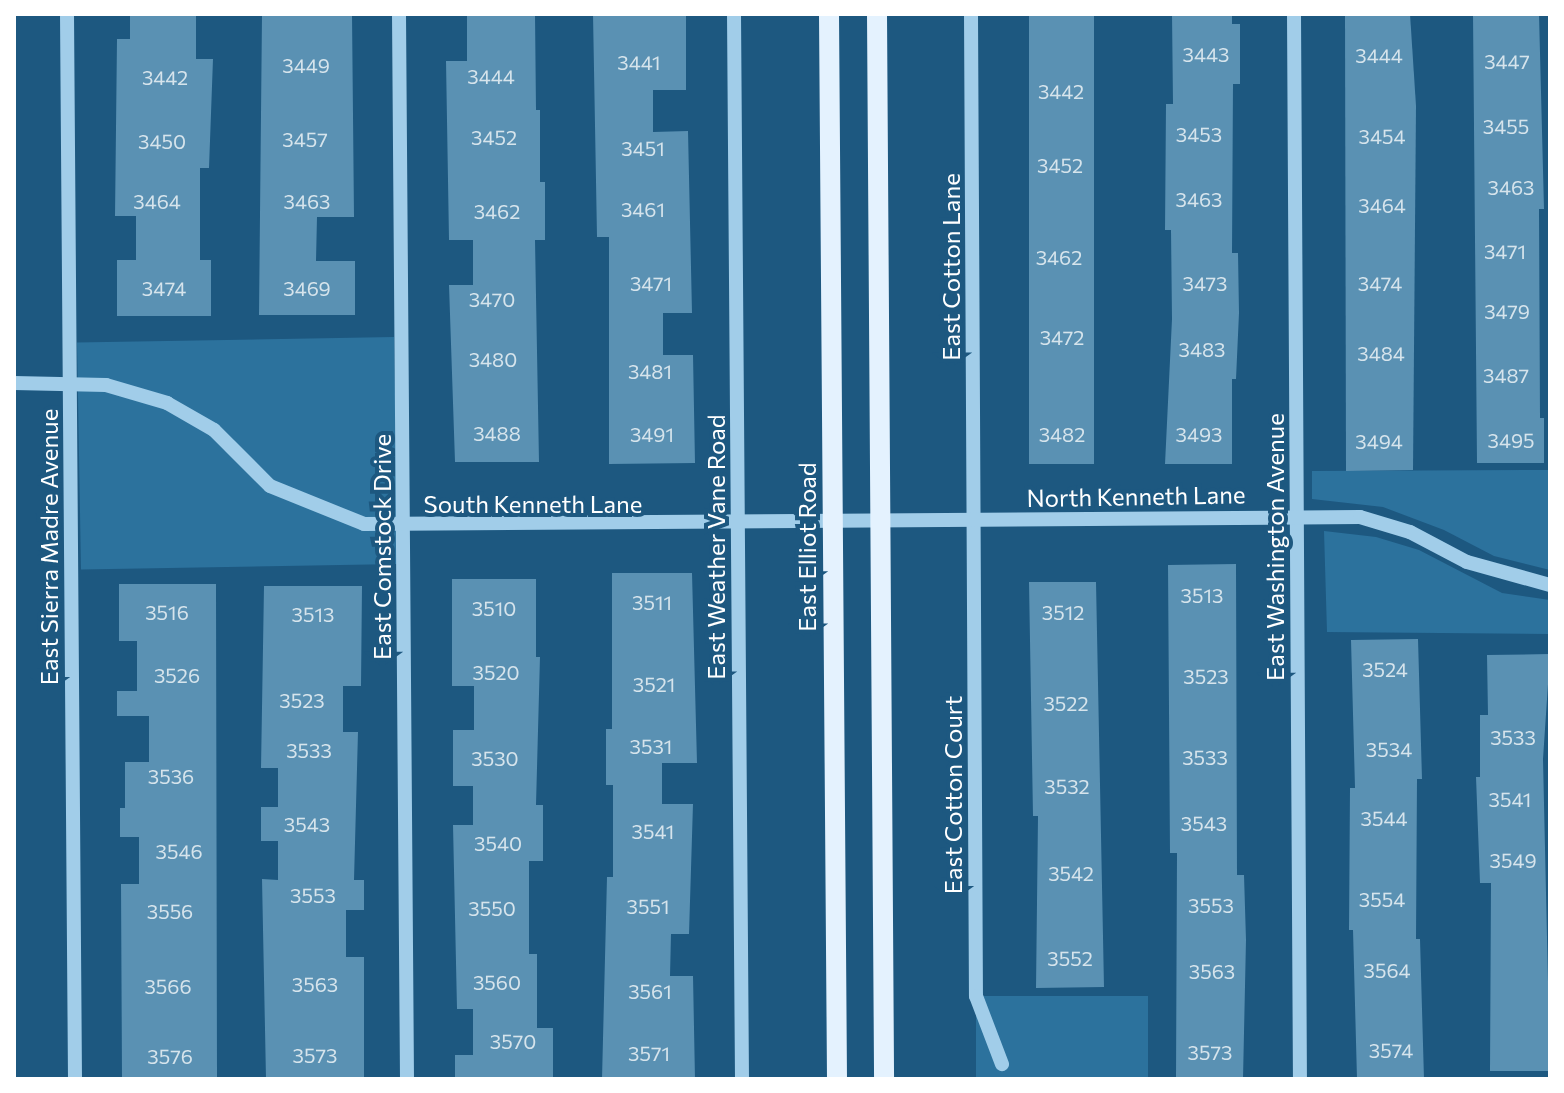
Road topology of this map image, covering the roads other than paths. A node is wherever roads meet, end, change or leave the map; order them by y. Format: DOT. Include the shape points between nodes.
graph roads {
  1 [pos="67,14"];
  2 [pos="399,14"];
  3 [pos="734,14"];
  4 [pos="829,14"];
  5 [pos="877,14"];
  6 [pos="971,14"];
  7 [pos="1294,14"];
  8 [pos="14,383"];
  9 [pos="70,383"];
  10 [pos="1297,516"];
  11 [pos="881,520"];
  12 [pos="975,520"];
  13 [pos="843,523"];
  14 [pos="738,525"];
  15 [pos="404,527"];
  16 [pos="1550,585"];
  17 [pos="1002,1064"];
  18 [pos="75,1079"];
  19 [pos="407,1079"];
  20 [pos="742,1079"];
  21 [pos="837,1079"];
  22 [pos="884,1079"];
  23 [pos="1300,1079"];
  1 -- 9 [label="street, East Sierra Madre Avenue"];
  2 -- 15 [label="street, East Comstock Drive"];
  3 -- 14 [label="street, East Weather Vane Road"];
  4 -- 13 [label="main road, East Elliot Road"];
  5 -- 11 [label="main road"];
  6 -- 12 [label="street, East Cotton Lane"];
  7 -- 10 [label="street, East Washington Avenue"];
  8 -- 9 [label="street, South Kenneth Lane"];
  9 -- 15 [label="street, South Kenneth Lane" via="135,391 167,403 214,430 270,486 364,524"];
  9 -- 18 [label="street, East Sierra Madre Avenue"];
  10 -- 12 [label="street, North Kenneth Lane"];
  10 -- 16 [label="street, North Kenneth Lane" via="1360,517 1410,532 1467,562"];
  10 -- 23 [label="street, East Washington Avenue"];
  11 -- 12 [label="street, North Kenneth Lane"];
  11 -- 13 [label="street, North Kenneth Lane"];
  11 -- 22 [label="main road"];
  12 -- 17 [label="street, East Cotton Court" via="976,996"];
  13 -- 14 [label="street, South Kenneth Lane"];
  13 -- 21 [label="main road, East Elliot Road"];
  14 -- 15 [label="street, South Kenneth Lane"];
  14 -- 20 [label="street, East Weather Vane Road"];
  15 -- 19 [label="street, East Comstock Drive"];
}
